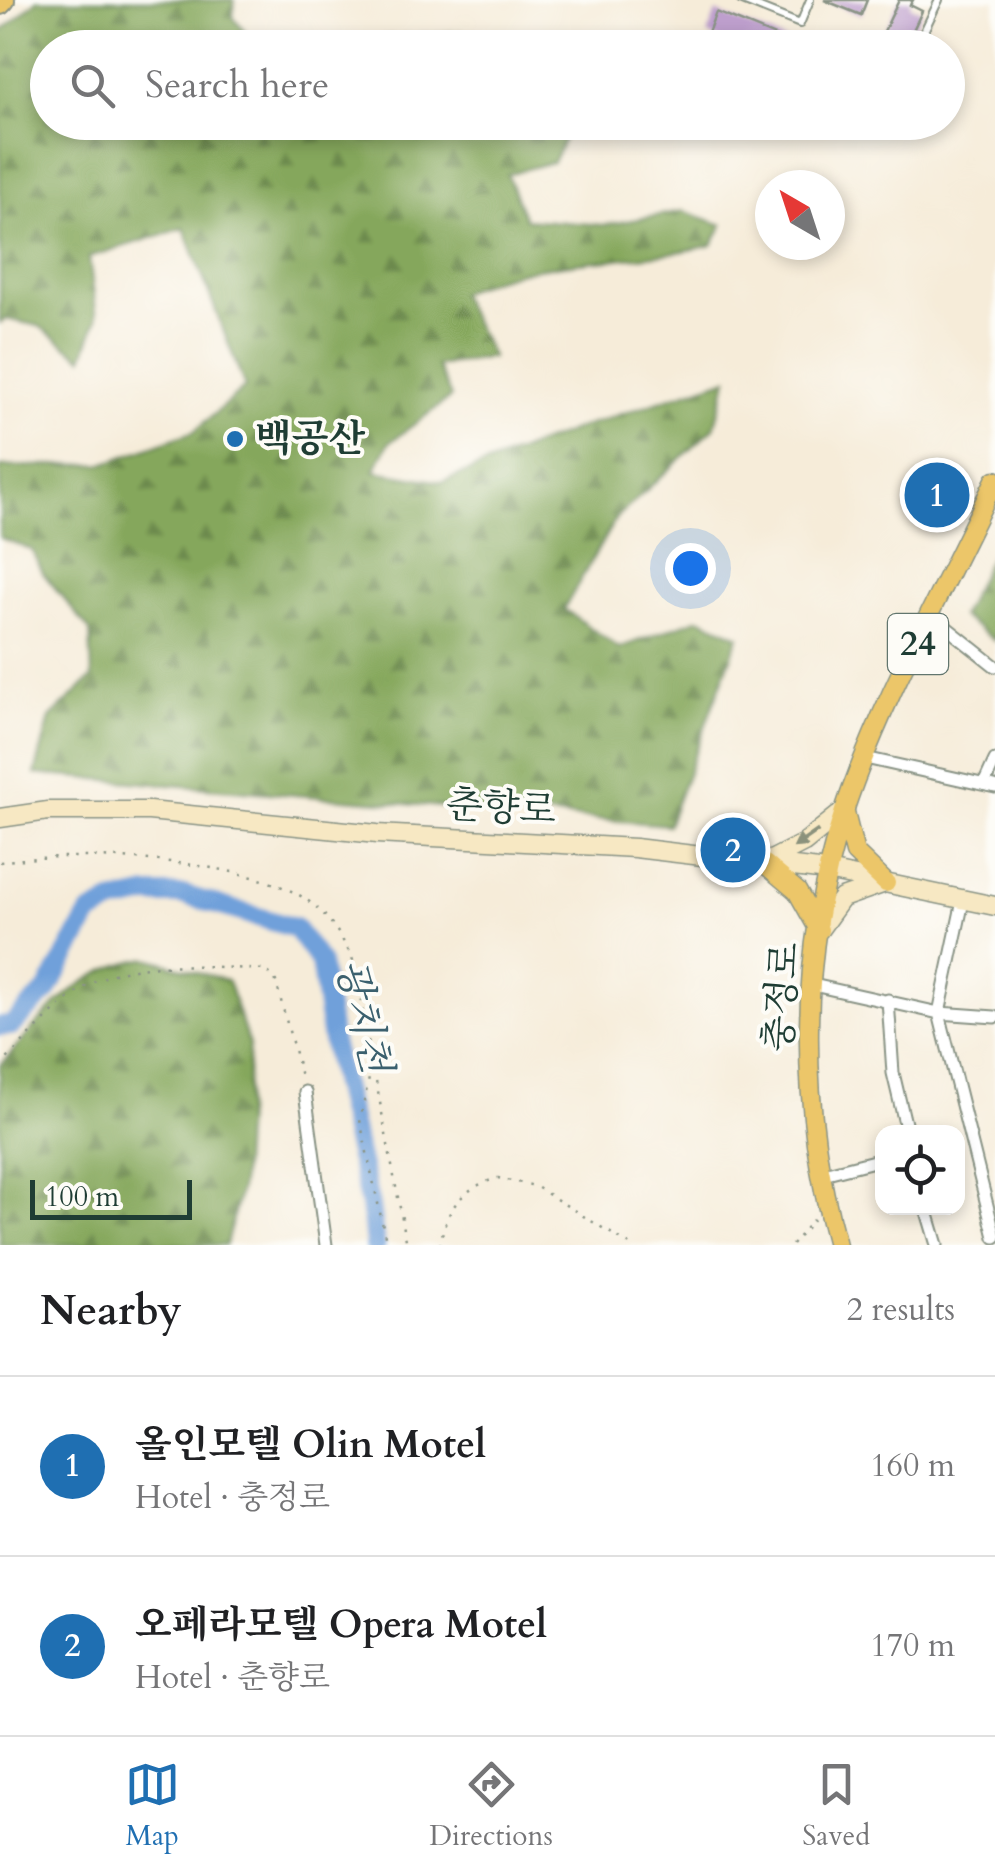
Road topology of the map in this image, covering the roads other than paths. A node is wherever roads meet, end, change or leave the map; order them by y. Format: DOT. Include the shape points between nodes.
graph roads {
  1 [pos="740,0"];
  2 [pos="810,0"];
  3 [pos="939,0"];
  4 [pos="925,30"];
  5 [pos="995,480"];
  6 [pos="931,616"];
  7 [pos="995,666"];
  8 [pos="866,758"];
  9 [pos="995,760"];
  10 [pos="989,786"];
  11 [pos="845,810"];
  12 [pos="0,818"];
  13 [pos="764,864"];
  14 [pos="827,871"];
  15 [pos="886,883"];
  16 [pos="964,900"];
  17 [pos="995,906"];
  18 [pos="819,930"];
  19 [pos="813,984"];
  20 [pos="888,1000"];
  21 [pos="939,1013"];
  22 [pos="995,1018"];
  23 [pos="305,1092"];
  24 [pos="905,1125"];
  25 [pos="961,1125"];
  26 [pos="965,1142"];
  27 [pos="875,1161"];
  28 [pos="818,1175"];
  29 [pos="928,1215"];
  30 [pos="995,1237"];
  31 [pos="326,1245"];
  32 [pos="836,1245"];
  33 [pos="936,1245"];
  1 -- 2 [label="lane" via="800,24"];
  3 -- 4 [label="lane"];
  5 -- 6 [label="main road, 충정로 / 24"];
  6 -- 7 [label="street"];
  6 -- 8 [label="main road, 충정로 / 24"];
  8 -- 10 [label="street"];
  8 -- 11 [label="main road, 충정로 / 24"];
  9 -- 10 [label="street"];
  11 -- 13 [label="street, one-way"];
  11 -- 14 [label="main road, 충정로 / 24"];
  11 -- 15 [label="main road" via="856,854"];
  12 -- 13 [label="street, 춘향로" via="150,811"];
  13 -- 14 [label="street, 춘향로"];
  13 -- 18 [label="main road" via="797,891"];
  14 -- 15 [label="street, 춘향로"];
  14 -- 18 [label="main road, 충정로 / 24"];
  15 -- 16 [label="street, 춘향로"];
  15 -- 18 [label="street" via="842,898"];
  16 -- 17 [label="street, 춘향로"];
  16 -- 21 [label="street"];
  18 -- 19 [label="main road, 충정로 / 24"];
  19 -- 20 [label="street"];
  19 -- 28 [label="main road, 충정로 / 24" via="807,1049"];
  20 -- 21 [label="street"];
  20 -- 24 [label="street"];
  21 -- 22 [label="street"];
  21 -- 25 [label="street"];
  23 -- 31 [label="street"];
  26 -- 30 [label="street"];
  27 -- 28 [label="street"];
  28 -- 32 [label="main road, 충정로 / 24"];
  29 -- 33 [label="street"];
}
